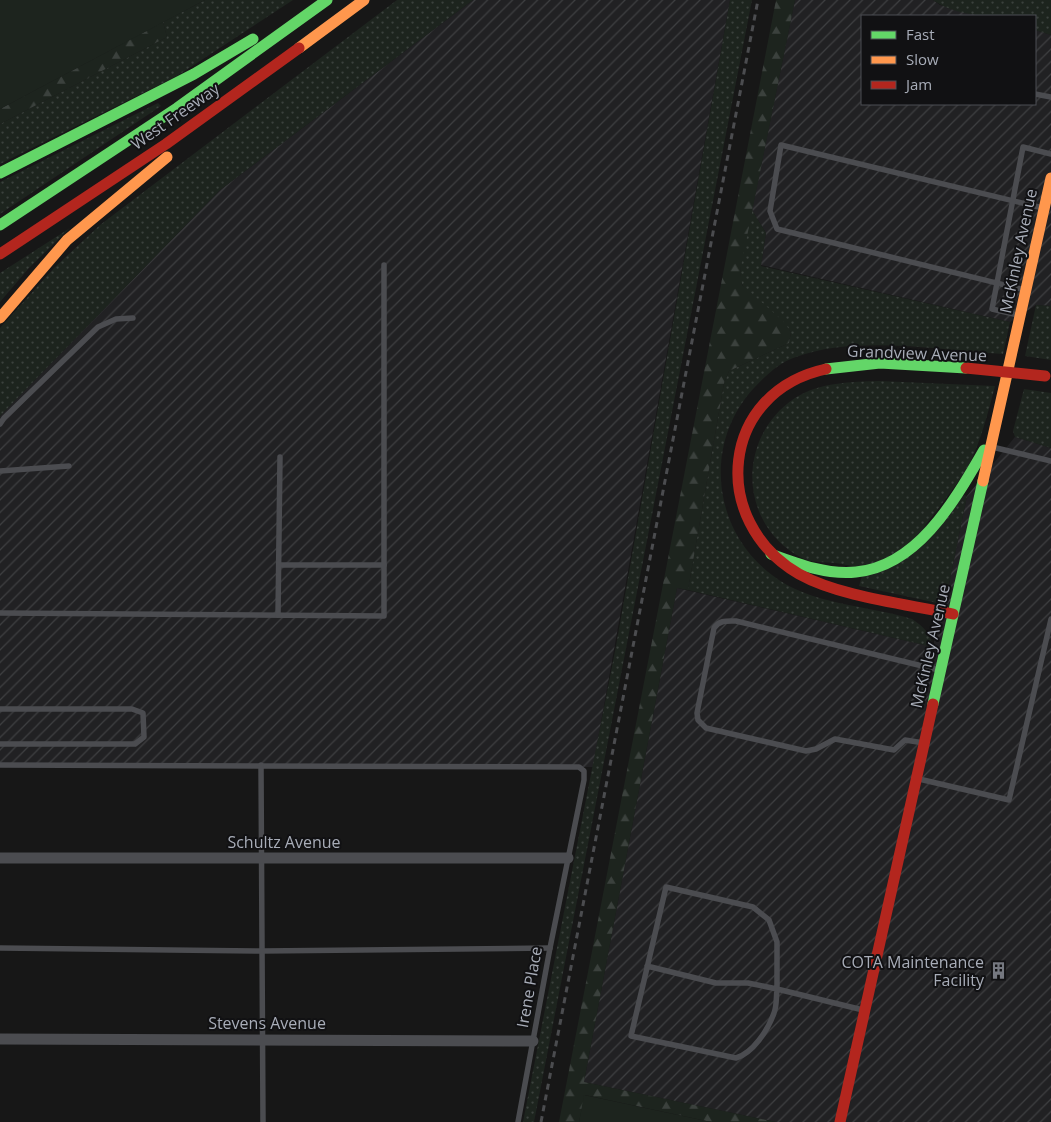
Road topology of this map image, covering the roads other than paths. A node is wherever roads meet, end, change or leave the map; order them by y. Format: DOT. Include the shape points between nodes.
graph roads {
  1 [pos="327,0"];
  2 [pos="364,0"];
  3 [pos="309,13"];
  4 [pos="279,63"];
  5 [pos="1036,94"];
  6 [pos="1051,98"];
  7 [pos="1051,154"];
  8 [pos="0,172"];
  9 [pos="1051,178"];
  10 [pos="1012,202"];
  11 [pos="1044,209"];
  12 [pos="0,225"];
  13 [pos="0,254"];
  14 [pos="384,265"];
  15 [pos="997,284"];
  16 [pos="1027,291"];
  17 [pos="1021,316"];
  18 [pos="0,318"];
  19 [pos="133,318"];
  20 [pos="1048,377"];
  21 [pos="0,424"];
  22 [pos="994,433"];
  23 [pos="990,447"];
  24 [pos="280,457"];
  25 [pos="1051,461"];
  26 [pos="69,466"];
  27 [pos="0,471"];
  28 [pos="771,554"];
  29 [pos="279,565"];
  30 [pos="384,565"];
  31 [pos="0,613"];
  32 [pos="954,614"];
  33 [pos="278,615"];
  34 [pos="1051,619"];
  35 [pos="941,670"];
  36 [pos="0,709"];
  37 [pos="924,743"];
  38 [pos="0,744"];
  39 [pos="0,766"];
  40 [pos="261,766"];
  41 [pos="916,779"];
  42 [pos="0,858"];
  43 [pos="263,858"];
  44 [pos="568,858"];
  45 [pos="0,948"];
  46 [pos="550,948"];
  47 [pos="262,951"];
  48 [pos="647,966"];
  49 [pos="777,989"];
  50 [pos="865,1010"];
  51 [pos="0,1039"];
  52 [pos="262,1039"];
  53 [pos="533,1040"];
  54 [pos="263,1122"];
  55 [pos="518,1122"];
  56 [pos="840,1122"];
  1 -- 3 [label="main road, West Freeway"];
  2 -- 4 [label="main road, West Freeway"];
  3 -- 8 [label="main road" via="272,28 194,74"];
  3 -- 12 [label="main road, West Freeway" via="177,108"];
  4 -- 13 [label="main road, West Freeway" via="166,144"];
  4 -- 18 [label="main road" via="67,240"];
  5 -- 6 [label="lane"];
  7 -- 10 [label="lane" via="1023,147"];
  9 -- 11 [label="main road, McKinley Avenue"];
  10 -- 11 [label="lane"];
  10 -- 15 [label="lane"];
  10 -- 15 [label="lane" via="781,145 770,201 777,229"];
  11 -- 16 [label="main road, McKinley Avenue"];
  14 -- 30 [label="lane"];
  15 -- 16 [label="lane"];
  15 -- 17 [label="lane" via="992,309"];
  16 -- 17 [label="main road, McKinley Avenue"];
  17 -- 22 [label="main road, McKinley Avenue"];
  19 -- 21 [label="lane" via="116,319 98,327"];
  20 -- 28 [label="main road, Grandview Avenue, bridge" via="966,368 842,366 798,378 772,394 746,430 735,474 741,509 754,535"];
  22 -- 23 [label="main road, McKinley Avenue"];
  22 -- 28 [label="main road" via="961,490 932,528 923,539 898,557 866,571 849,572 823,570"];
  23 -- 25 [label="lane"];
  23 -- 32 [label="main road, McKinley Avenue"];
  24 -- 29 [label="lane"];
  26 -- 27 [label="lane"];
  28 -- 32 [label="main road, Grandview Avenue" via="800,574 818,581"];
  29 -- 30 [label="lane"];
  29 -- 33 [label="lane"];
  30 -- 33 [label="lane" via="384,616"];
  31 -- 33 [label="lane"];
  32 -- 35 [label="main road, McKinley Avenue"];
  34 -- 41 [label="lane" via="1009,800"];
  35 -- 37 [label="main road, McKinley Avenue"];
  35 -- 37 [label="lane" via="736,622 724,620 714,628 697,713 698,720 706,728 806,751 835,739 894,750 905,740"];
  36 -- 38 [label="lane" via="132,709 143,713 144,737 135,744"];
  37 -- 41 [label="main road, McKinley Avenue"];
  39 -- 40 [label="lane"];
  40 -- 43 [label="lane"];
  40 -- 44 [label="lane, Irene Place" via="579,767 584,771 584,780"];
  41 -- 50 [label="main road, McKinley Avenue"];
  42 -- 43 [label="street, Schultz Avenue"];
  43 -- 44 [label="street, Schultz Avenue"];
  43 -- 47 [label="lane"];
  44 -- 46 [label="lane, Irene Place"];
  45 -- 47 [label="lane"];
  46 -- 47 [label="lane"];
  46 -- 53 [label="lane, Irene Place"];
  47 -- 52 [label="lane"];
  48 -- 49 [label="lane" via="716,983"];
  48 -- 49 [label="lane" via="666,887 753,907 769,920 777,942"];
  48 -- 49 [label="lane" via="631,1036 736,1058 745,1056 761,1036 775,1012"];
  49 -- 50 [label="lane"];
  50 -- 56 [label="main road, McKinley Avenue"];
  51 -- 52 [label="street, Stevens Avenue"];
  52 -- 53 [label="street, Stevens Avenue"];
  52 -- 54 [label="lane"];
  53 -- 55 [label="lane, Irene Place"];
}
